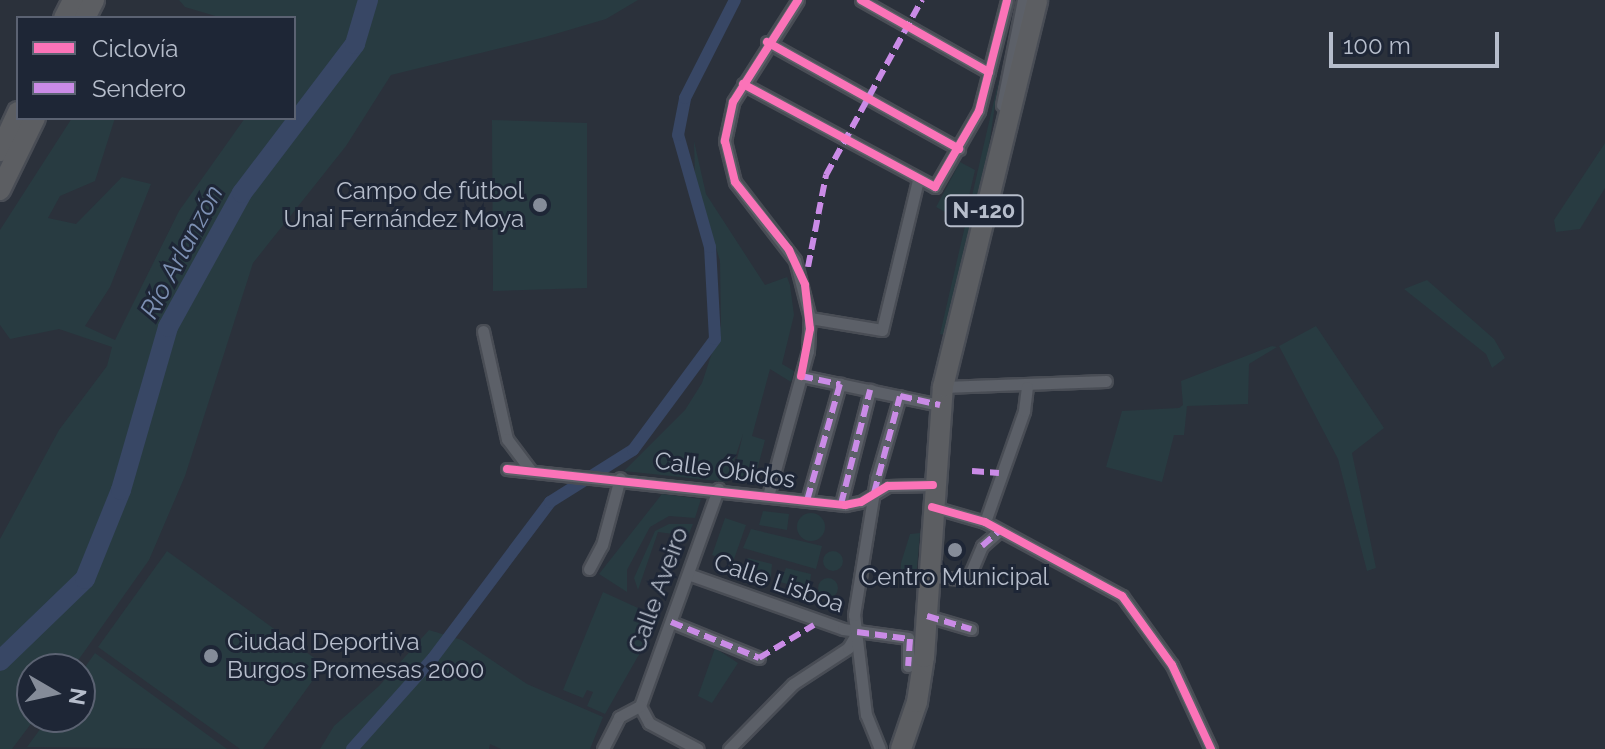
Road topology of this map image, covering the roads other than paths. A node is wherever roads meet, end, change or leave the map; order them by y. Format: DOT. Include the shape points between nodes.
graph roads {
  1 [pos="798,0"];
  2 [pos="861,0"];
  3 [pos="1007,0"];
  4 [pos="1026,0"];
  5 [pos="1037,0"];
  6 [pos="1025,36"];
  7 [pos="767,42"];
  8 [pos="989,72"];
  9 [pos="743,84"];
  10 [pos="34,120"];
  11 [pos="1004,129"];
  12 [pos="959,149"];
  13 [pos="918,180"];
  14 [pos="0,190"];
  15 [pos="810,318"];
  16 [pos="483,331"];
  17 [pos="801,376"];
  18 [pos="1106,381"];
  19 [pos="840,384"];
  20 [pos="1027,387"];
  21 [pos="870,390"];
  22 [pos="900,396"];
  23 [pos="941,396"];
  24 [pos="507,469"];
  25 [pos="531,471"];
  26 [pos="620,478"];
  27 [pos="933,485"];
  28 [pos="718,489"];
  29 [pos="874,493"];
  30 [pos="768,496"];
  31 [pos="807,501"];
  32 [pos="841,504"];
  33 [pos="932,507"];
  34 [pos="985,522"];
  35 [pos="999,531"];
  36 [pos="589,569"];
  37 [pos="688,574"];
  38 [pos="929,577"];
  39 [pos="927,616"];
  40 [pos="671,622"];
  41 [pos="971,629"];
  42 [pos="857,632"];
  43 [pos="759,658"];
  44 [pos="908,666"];
  45 [pos="640,706"];
  46 [pos="603,749"];
  47 [pos="698,749"];
  48 [pos="729,749"];
  49 [pos="880,749"];
  50 [pos="901,749"];
  51 [pos="1211,749"];
  1 -- 7 [label="street"];
  2 -- 8 [label="street"];
  3 -- 8 [label="street"];
  4 -- 6 [label="highway, N-120"];
  4 -- 11 [label="street" via="1001,113"];
  5 -- 6 [label="highway, N-120"];
  6 -- 11 [label="highway, N-120"];
  7 -- 9 [label="street"];
  7 -- 12 [label="street"];
  8 -- 12 [label="street" via="979,111"];
  9 -- 13 [label="street"];
  9 -- 15 [label="street" via="728,116 727,163 740,190 795,260"];
  10 -- 14 [label="highway"];
  11 -- 23 [label="highway, N-120"];
  12 -- 13 [label="street" via="935,187"];
  13 -- 15 [label="street" via="882,330"];
  15 -- 17 [label="street"];
  16 -- 25 [label="street" via="507,439"];
  17 -- 19 [label="street"];
  17 -- 30 [label="street"];
  18 -- 20 [label="street"];
  19 -- 21 [label="street"];
  19 -- 31 [label="street"];
  20 -- 23 [label="street"];
  20 -- 34 [label="street" via="1024,411"];
  21 -- 22 [label="street"];
  21 -- 32 [label="street"];
  22 -- 23 [label="street"];
  22 -- 29 [label="street"];
  23 -- 27 [label="highway, N-120"];
  24 -- 25 [label="street, Calle Óbidos"];
  25 -- 26 [label="street, Calle Óbidos"];
  26 -- 28 [label="street, Calle Óbidos"];
  26 -- 36 [label="street" via="611,519"];
  27 -- 29 [label="street, Calle Óbidos" via="888,486"];
  27 -- 33 [label="highway, N-120"];
  28 -- 30 [label="street, Calle Óbidos"];
  28 -- 37 [label="street, Calle Aveiro"];
  29 -- 32 [label="street, Calle Óbidos" via="861,502"];
  29 -- 42 [label="street" via="855,611"];
  30 -- 31 [label="street, Calle Óbidos"];
  31 -- 32 [label="street, Calle Óbidos"];
  33 -- 34 [label="street"];
  33 -- 38 [label="highway, N-120"];
  34 -- 35 [label="street"];
  35 -- 38 [label="street" via="982,546 968,579"];
  35 -- 51 [label="street" via="1122,596 1172,665"];
  37 -- 40 [label="street, Calle Aveiro"];
  37 -- 42 [label="street, Calle Lisboa"];
  38 -- 39 [label="highway, N-120"];
  39 -- 41 [label="street"];
  39 -- 50 [label="highway, N-120" via="917,702"];
  40 -- 43 [label="street"];
  40 -- 45 [label="street, Calle Aveiro"];
  42 -- 44 [label="street, Calle Lisboa" via="910,639"];
  42 -- 48 [label="street" via="848,648 793,684"];
  42 -- 49 [label="street" via="866,715"];
  45 -- 46 [label="street" via="619,717"];
  45 -- 47 [label="street" via="649,723"];
}
